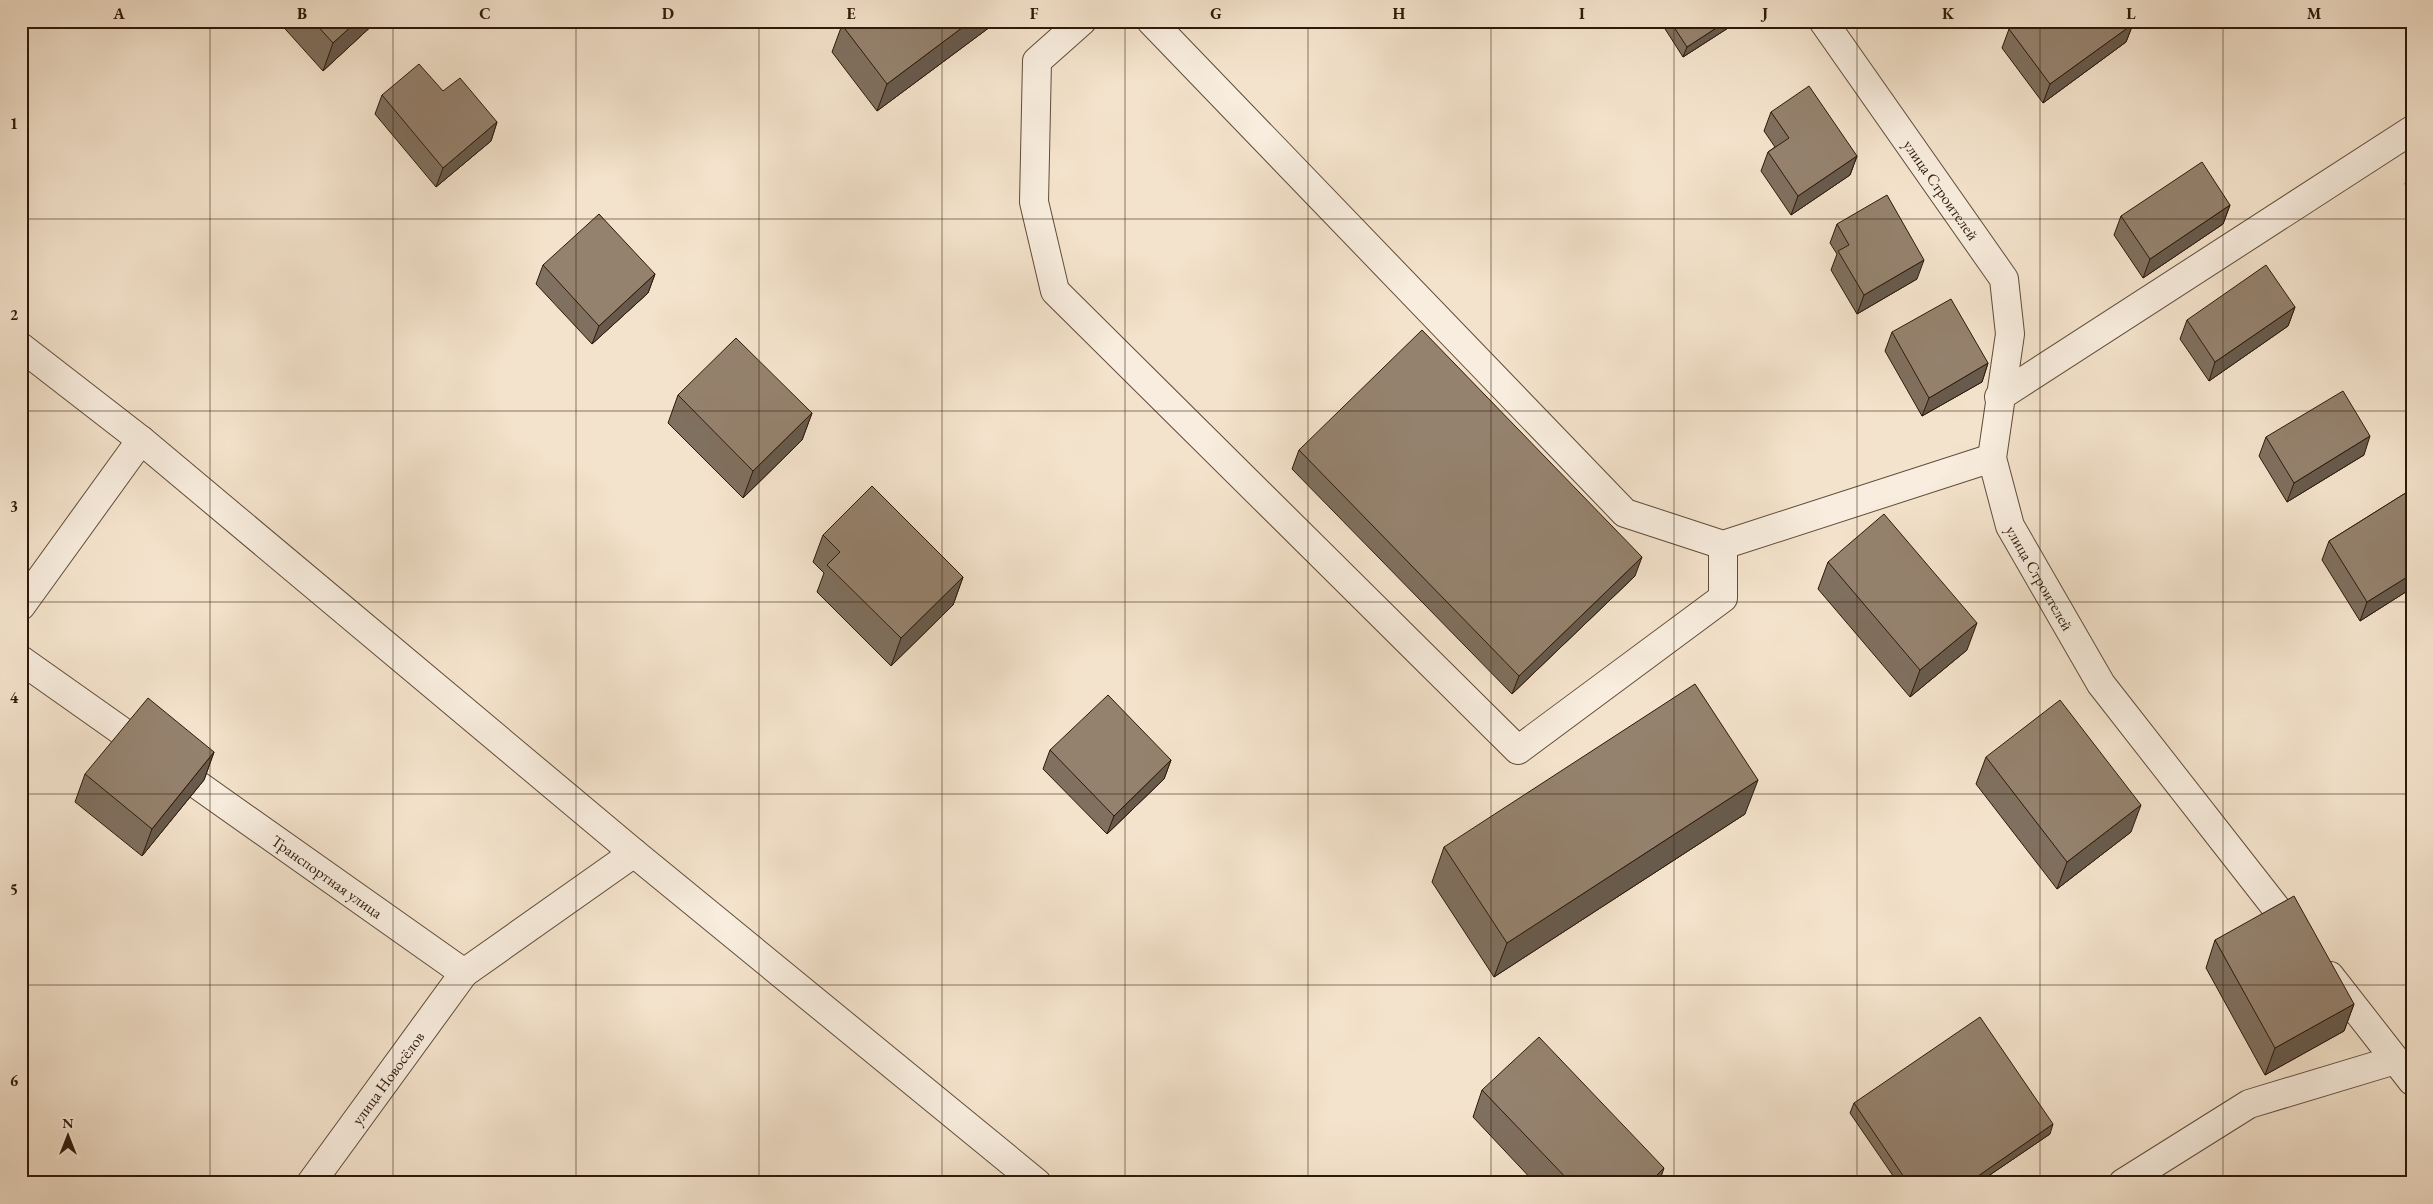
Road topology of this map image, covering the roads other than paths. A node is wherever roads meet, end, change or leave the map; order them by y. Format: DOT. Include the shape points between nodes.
graph roads {
  1 [pos="1082,21"];
  2 [pos="1151,21"];
  3 [pos="1823,21"];
  4 [pos="2412,130"];
  5 [pos="21,347"];
  6 [pos="2000,397"];
  7 [pos="141,440"];
  8 [pos="1992,458"];
  9 [pos="1723,545"];
  10 [pos="21,606"];
  11 [pos="21,660"];
  12 [pos="634,853"];
  13 [pos="464,973"];
  14 [pos="2395,1060"];
  15 [pos="2412,1081"];
  16 [pos="311,1183"];
  17 [pos="1037,1183"];
  18 [pos="2123,1183"];
  1 -- 9 [label="street" via="1037,61 1034,202 1055,291 1518,750 1723,598"];
  2 -- 9 [label="street" via="1625,513"];
  3 -- 6 [label="street, улица Строителей" via="2004,279 2010,334"];
  4 -- 6 [label="street"];
  5 -- 7 [label="street"];
  6 -- 8 [label="street, улица Строителей"];
  7 -- 10 [label="street"];
  7 -- 12 [label="street"];
  8 -- 9 [label="street"];
  8 -- 14 [label="street, улица Строителей" via="2010,526 2101,684"];
  11 -- 13 [label="street, Транспортная улица"];
  12 -- 13 [label="street"];
  12 -- 17 [label="street"];
  13 -- 16 [label="street, улица Новосёлов"];
  14 -- 15 [label="street, улица Строителей"];
  14 -- 18 [label="street" via="2249,1104"];
}
